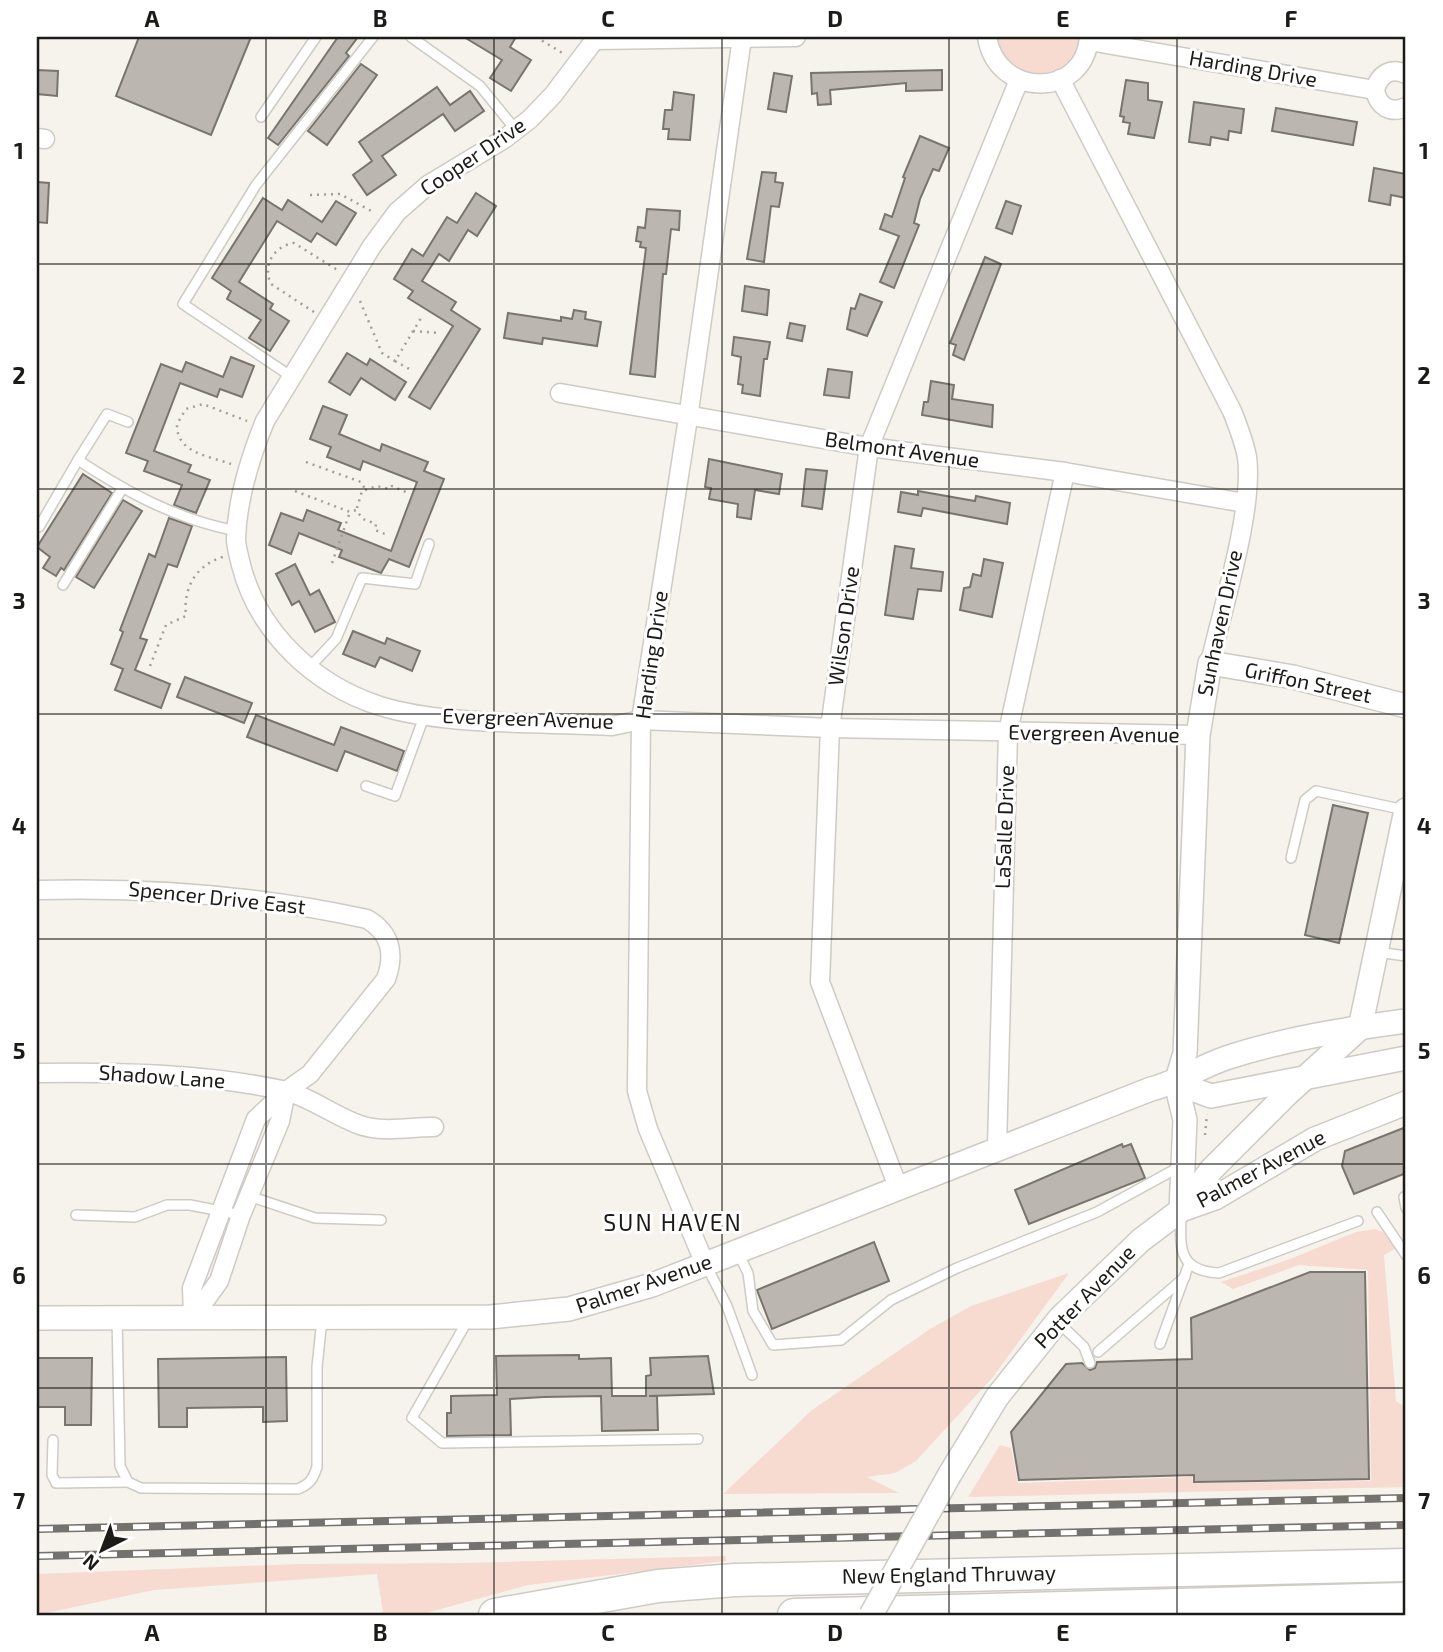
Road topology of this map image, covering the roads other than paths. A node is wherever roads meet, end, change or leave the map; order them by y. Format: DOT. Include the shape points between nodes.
graph roads {
  1 [pos="316,37"];
  2 [pos="373,37"];
  3 [pos="411,37"];
  4 [pos="796,37"];
  5 [pos="987,37"];
  6 [pos="596,38"];
  7 [pos="742,38"];
  8 [pos="1089,39"];
  9 [pos="1406,74"];
  10 [pos="1060,79"];
  11 [pos="1019,80"];
  12 [pos="1375,90"];
  13 [pos="1406,107"];
  14 [pos="261,117"];
  15 [pos="516,130"];
  16 [pos="289,382"];
  17 [pos="560,393"];
  18 [pos="688,418"];
  19 [pos="128,422"];
  20 [pos="869,447"];
  21 [pos="78,460"];
  22 [pos="1065,471"];
  23 [pos="122,489"];
  24 [pos="1245,503"];
  25 [pos="38,527"];
  26 [pos="237,531"];
  27 [pos="429,544"];
  28 [pos="63,585"];
  29 [pos="1210,663"];
  30 [pos="308,669"];
  31 [pos="1406,706"];
  32 [pos="425,714"];
  33 [pos="641,720"];
  34 [pos="830,728"];
  35 [pos="1008,733"];
  36 [pos="1198,735"];
  37 [pos="366,786"];
  38 [pos="1406,810"];
  39 [pos="1403,839"];
  40 [pos="1291,858"];
  41 [pos="37,890"];
  42 [pos="1376,951"];
  43 [pos="1406,956"];
  44 [pos="1406,1021"];
  45 [pos="1360,1028"];
  46 [pos="1406,1058"];
  47 [pos="37,1073"];
  48 [pos="1307,1077"];
  49 [pos="1176,1083"];
  50 [pos="286,1091"];
  51 [pos="1406,1102"];
  52 [pos="434,1127"];
  53 [pos="997,1147"];
  54 [pos="1184,1164"];
  55 [pos="898,1187"];
  56 [pos="249,1196"];
  57 [pos="1404,1197"];
  58 [pos="1406,1208"];
  59 [pos="1181,1209"];
  60 [pos="222,1211"];
  61 [pos="1377,1212"];
  62 [pos="76,1215"];
  63 [pos="241,1215"];
  64 [pos="381,1220"];
  65 [pos="1358,1221"];
  66 [pos="737,1251"];
  67 [pos="1406,1255"];
  68 [pos="705,1264"];
  69 [pos="1189,1264"];
  70 [pos="1185,1278"];
  71 [pos="117,1317"];
  72 [pos="193,1317"];
  73 [pos="322,1317"];
  74 [pos="469,1317"];
  75 [pos="37,1318"];
  76 [pos="1057,1321"];
  77 [pos="1160,1344"];
  78 [pos="1098,1352"];
  79 [pos="1090,1363"];
  80 [pos="752,1375"];
  81 [pos="698,1439"];
  82 [pos="53,1440"];
  83 [pos="128,1482"];
  84 [pos="1406,1565"];
  85 [pos="1406,1599"];
  86 [pos="495,1615"];
  87 [pos="794,1615"];
  88 [pos="871,1615"];
  1 -- 14 [label="lane"];
  2 -- 16 [label="lane" via="256,185 183,304"];
  3 -- 15 [label="lane" via="480,86"];
  4 -- 7 [label="street"];
  5 -- 11 [label="street" via="995,61"];
  6 -- 7 [label="street"];
  6 -- 15 [label="street, Cooper Drive" via="553,95"];
  7 -- 18 [label="street, Harding Drive"];
  8 -- 10 [label="street" via="1084,57"];
  8 -- 12 [label="street, Harding Drive"];
  9 -- 12 [label="street" via="1389,71"];
  10 -- 11 [label="street" via="1047,83"];
  10 -- 24 [label="street, Sunhaven Drive" via="1232,411 1247,459"];
  11 -- 20 [label="street, Wilson Drive"];
  12 -- 13 [label="street" via="1385,108"];
  15 -- 16 [label="street, Cooper Drive" via="428,185 397,212"];
  16 -- 26 [label="street, Evergreen Avenue" via="265,421 253,452"];
  17 -- 18 [label="street, Belmont Avenue"];
  18 -- 20 [label="street, Belmont Avenue"];
  18 -- 33 [label="street, Harding Drive"];
  19 -- 21 [label="lane" via="107,414"];
  20 -- 22 [label="street, Belmont Avenue"];
  20 -- 34 [label="street, Wilson Drive"];
  21 -- 23 [label="lane"];
  21 -- 25 [label="lane"];
  22 -- 24 [label="street, Belmont Avenue"];
  22 -- 35 [label="street, LaSalle Drive"];
  23 -- 26 [label="lane" via="169,512"];
  23 -- 28 [label="lane"];
  24 -- 29 [label="street, Sunhaven Drive"];
  26 -- 30 [label="street, Evergreen Avenue" via="247,589 267,622"];
  27 -- 30 [label="lane" via="415,584 362,578 336,639"];
  29 -- 31 [label="street, Griffon Street" via="1293,677"];
  29 -- 36 [label="street, Sunhaven Drive"];
  30 -- 32 [label="street, Evergreen Avenue" via="380,706"];
  32 -- 33 [label="street, Evergreen Avenue" via="612,726"];
  32 -- 37 [label="lane" via="396,796"];
  33 -- 34 [label="street, Evergreen Avenue"];
  33 -- 68 [label="street, Harding Drive" via="637,1091 648,1129"];
  34 -- 35 [label="street, Evergreen Avenue"];
  34 -- 55 [label="street, Wilson Drive" via="820,982"];
  35 -- 36 [label="street, Evergreen Avenue"];
  35 -- 53 [label="street, LaSalle Drive"];
  36 -- 49 [label="street, Sunhaven Drive" via="1185,1054"];
  38 -- 39 [label="street"];
  38 -- 40 [label="lane" via="1316,792 1304,800"];
  39 -- 42 [label="street"];
  41 -- 50 [label="street, Spencer Drive East" via="113,888 272,900 367,919 379,926 388,938 391,965 386,979 310,1074"];
  42 -- 43 [label="lane"];
  42 -- 45 [label="street"];
  44 -- 45 [label="street, Palmer Avenue"];
  45 -- 48 [label="street, Potter Avenue"];
  45 -- 49 [label="street, Palmer Avenue" via="1224,1059"];
  46 -- 48 [label="street"];
  47 -- 50 [label="street, Shadow Lane" via="133,1072"];
  48 -- 49 [label="street" via="1211,1096"];
  48 -- 59 [label="street, Potter Avenue" via="1206,1175"];
  49 -- 53 [label="street, Palmer Avenue" via="1151,1088"];
  49 -- 54 [label="street, Sunhaven Drive" via="1185,1120"];
  50 -- 52 [label="street, Shadow Lane" via="361,1125 379,1129"];
  50 -- 56 [label="street" via="280,1121"];
  50 -- 60 [label="street" via="256,1119"];
  51 -- 59 [label="street, Palmer Avenue" via="1315,1139 1215,1198"];
  53 -- 55 [label="street, Palmer Avenue"];
  54 -- 59 [label="street, Sunhaven Drive"];
  54 -- 66 [label="lane" via="1097,1212 891,1300 841,1340 772,1345 752,1311 748,1273"];
  55 -- 66 [label="street, Palmer Avenue"];
  56 -- 63 [label="street"];
  56 -- 64 [label="lane" via="315,1218"];
  57 -- 58 [label="lane"];
  59 -- 69 [label="lane, Palmer Avenue" via="1180,1250"];
  59 -- 76 [label="street, Potter Avenue" via="1140,1240"];
  60 -- 62 [label="lane" via="167,1205 135,1217"];
  60 -- 63 [label="lane"];
  60 -- 72 [label="street" via="192,1289"];
  61 -- 67 [label="lane"];
  63 -- 72 [label="street" via="219,1281"];
  65 -- 69 [label="lane" via="1219,1273 1203,1272"];
  66 -- 68 [label="street, Palmer Avenue"];
  68 -- 74 [label="street, Palmer Avenue" via="569,1309"];
  68 -- 80 [label="lane" via="727,1306"];
  69 -- 70 [label="lane"];
  70 -- 77 [label="lane"];
  70 -- 78 [label="lane"];
  71 -- 72 [label="street, Palmer Avenue"];
  71 -- 75 [label="street, Palmer Avenue"];
  71 -- 83 [label="lane" via="120,1466"];
  72 -- 73 [label="street, Palmer Avenue"];
  73 -- 74 [label="street, Palmer Avenue"];
  73 -- 83 [label="lane" via="317,1467 306,1486 141,1488"];
  74 -- 81 [label="lane" via="412,1418 442,1443"];
  76 -- 79 [label="lane" via="1084,1347"];
  76 -- 88 [label="street, Potter Avenue, bridge" via="998,1396"];
  82 -- 83 [label="lane" via="56,1483"];
  84 -- 86 [label="highway, New England Thruway" via="735,1580 658,1586"];
  85 -- 87 [label="highway, New England Thruway"];
}
